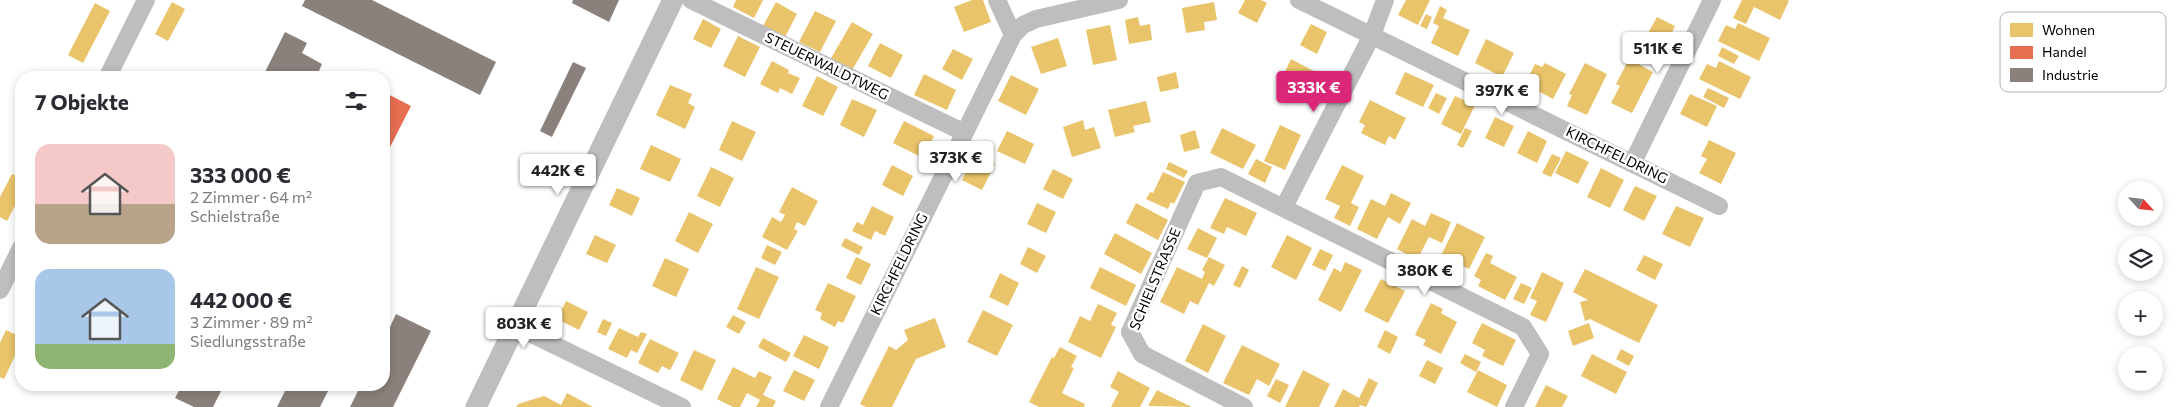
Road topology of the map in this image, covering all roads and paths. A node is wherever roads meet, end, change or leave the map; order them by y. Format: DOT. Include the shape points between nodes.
graph roads {
  1 [pos="146,0"];
  2 [pos="673,0"];
  3 [pos="691,0"];
  4 [pos="997,0"];
  5 [pos="1119,0"];
  6 [pos="1299,0"];
  7 [pos="1385,0"];
  8 [pos="1712,0"];
  9 [pos="1372,34"];
  10 [pos="1013,35"];
  11 [pos="110,71"];
  12 [pos="963,132"];
  13 [pos="1633,162"];
  14 [pos="1718,206"];
  15 [pos="1284,207"];
  16 [pos="15,260"];
  17 [pos="0,290"];
  18 [pos="515,326"];
  19 [pos="476,407"];
  20 [pos="682,407"];
  21 [pos="829,407"];
  22 [pos="1244,407"];
  23 [pos="1514,407"];
  1 -- 11 [label="street"];
  2 -- 18 [label="street"];
  3 -- 12 [label="street, STEUERWALDTWEG"];
  4 -- 10 [label="street"];
  5 -- 10 [label="street, KIRCHFELDRING" via="1036,19"];
  6 -- 9 [label="street, KIRCHFELDRING"];
  7 -- 9 [label="street"];
  8 -- 13 [label="street"];
  9 -- 13 [label="street, KIRCHFELDRING"];
  9 -- 15 [label="street"];
  10 -- 12 [label="street, KIRCHFELDRING"];
  12 -- 21 [label="street, KIRCHFELDRING"];
  13 -- 14 [label="street, KIRCHFELDRING"];
  15 -- 22 [label="street, SCHIELSTRASSE" via="1220,177 1197,183 1130,332 1142,354"];
  15 -- 23 [label="street, SCHIELSTRASSE" via="1523,327 1540,354"];
  16 -- 17 [label="street"];
  18 -- 19 [label="street"];
  18 -- 20 [label="street"];
}
